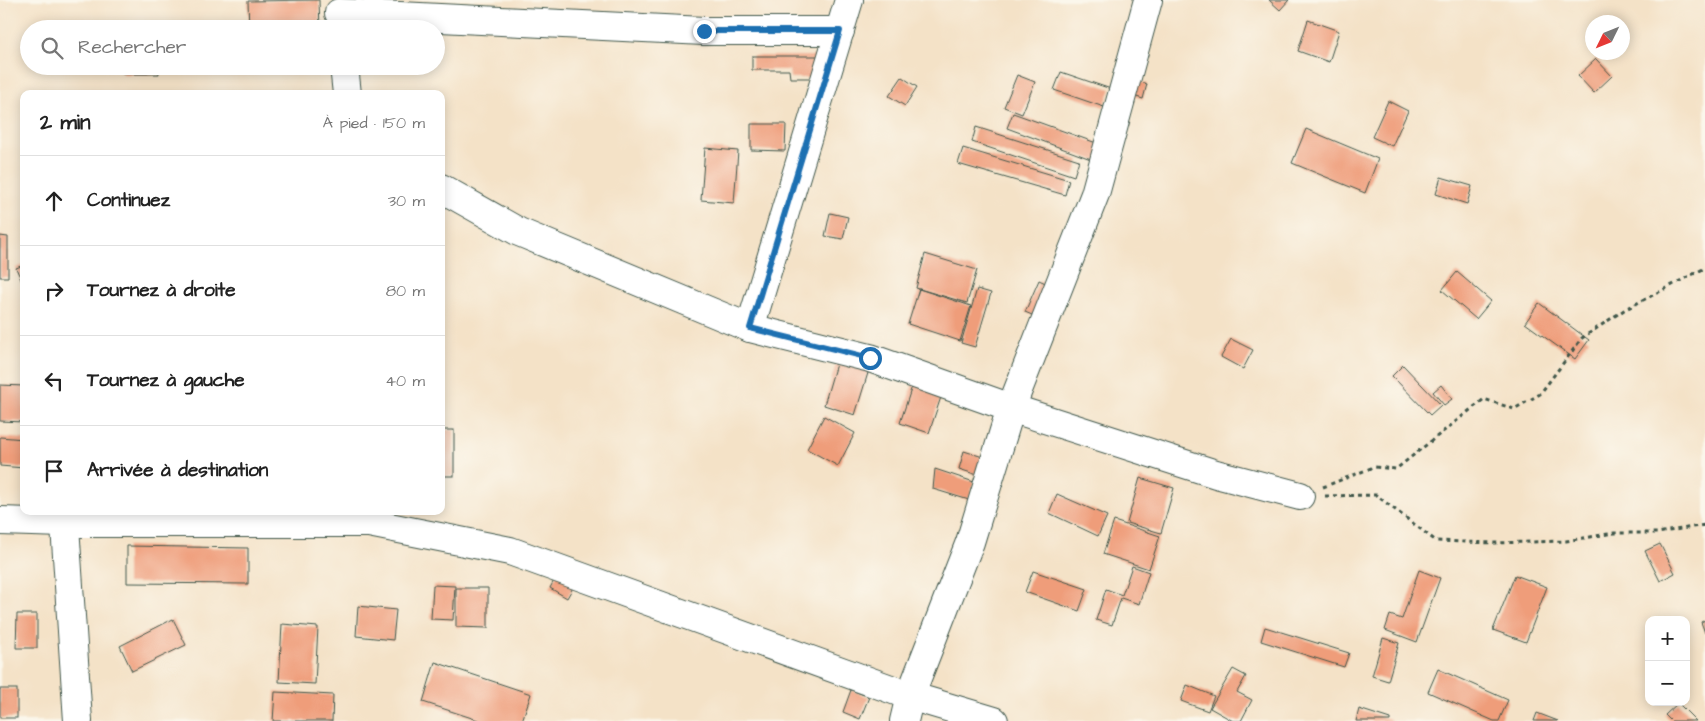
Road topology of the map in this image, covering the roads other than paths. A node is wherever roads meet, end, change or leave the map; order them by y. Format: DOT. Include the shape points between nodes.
graph roads {
  1 [pos="849,0"];
  2 [pos="1148,0"];
  3 [pos="340,14"];
  4 [pos="840,31"];
  5 [pos="345,75"];
  6 [pos="347,90"];
  7 [pos="445,190"];
  8 [pos="750,328"];
  9 [pos="1012,408"];
  10 [pos="1300,496"];
  11 [pos="64,517"];
  12 [pos="0,521"];
  13 [pos="907,708"];
  14 [pos="78,721"];
  15 [pos="994,721"];
  1 -- 4 [label="street"];
  2 -- 9 [label="street" via="1095,194"];
  3 -- 4 [label="street" via="704,31"];
  4 -- 8 [label="street"];
  5 -- 6 [label="street"];
  7 -- 8 [label="street" via="519,232"];
  8 -- 9 [label="street" via="870,358"];
  9 -- 10 [label="street" via="1216,474"];
  9 -- 13 [label="street" via="970,542"];
  11 -- 12 [label="street"];
  11 -- 13 [label="street" via="369,523 510,551"];
  11 -- 14 [label="street"];
  13 -- 15 [label="street"];
}
